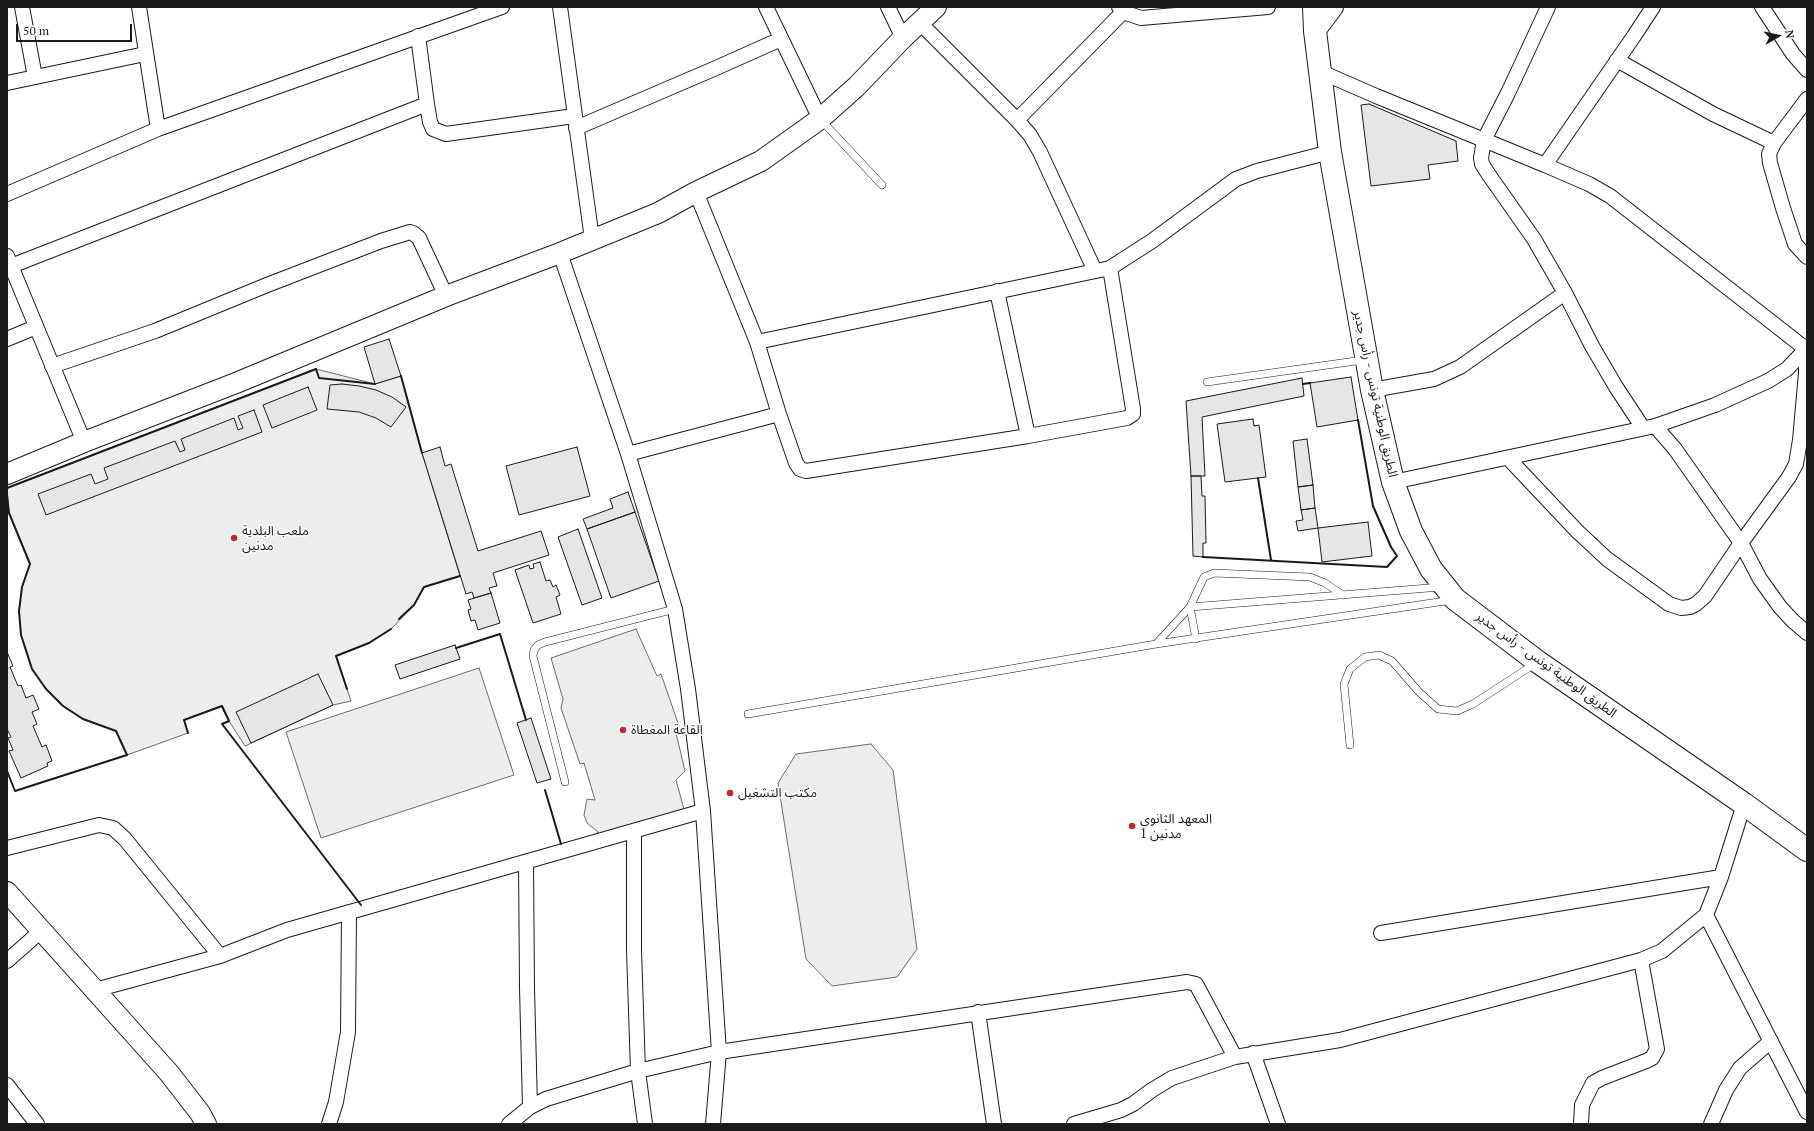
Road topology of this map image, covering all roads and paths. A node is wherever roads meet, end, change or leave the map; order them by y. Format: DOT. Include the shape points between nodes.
graph roads {
  1 [pos="22,7"];
  2 [pos="139,7"];
  3 [pos="502,7"];
  4 [pos="561,7"];
  5 [pos="766,7"];
  6 [pos="888,7"];
  7 [pos="936,7"];
  8 [pos="1268,7"];
  9 [pos="1314,7"];
  10 [pos="1333,7"];
  11 [pos="1548,7"];
  12 [pos="1652,7"];
  13 [pos="1762,7"];
  14 [pos="1121,10"];
  15 [pos="919,22"];
  16 [pos="1315,31"];
  17 [pos="418,36"];
  18 [pos="903,38"];
  19 [pos="781,39"];
  20 [pos="145,54"];
  21 [pos="1617,60"];
  22 [pos="1807,70"];
  23 [pos="1320,72"];
  24 [pos="35,76"];
  25 [pos="7,83"];
  26 [pos="1807,99"];
  27 [pos="427,104"];
  28 [pos="820,119"];
  29 [pos="1017,120"];
  30 [pos="575,122"];
  31 [pos="158,129"];
  32 [pos="1484,140"];
  33 [pos="1774,143"];
  34 [pos="1330,152"];
  35 [pos="1544,165"];
  36 [pos="882,185"];
  37 [pos="696,192"];
  38 [pos="7,194"];
  39 [pos="592,239"];
  40 [pos="560,253"];
  41 [pos="1807,257"];
  42 [pos="9,261"];
  43 [pos="1110,268"];
  44 [pos="1095,271"];
  45 [pos="996,291"];
  46 [pos="1565,293"];
  47 [pos="446,296"];
  48 [pos="36,327"];
  49 [pos="7,339"];
  50 [pos="757,342"];
  51 [pos="1807,349"];
  52 [pos="1367,360"];
  53 [pos="52,366"];
  54 [pos="1207,382"];
  55 [pos="1372,390"];
  56 [pos="779,414"];
  57 [pos="1649,427"];
  58 [pos="1028,436"];
  59 [pos="84,442"];
  60 [pos="628,454"];
  61 [pos="1508,458"];
  62 [pos="7,474"];
  63 [pos="1393,482"];
  64 [pos="1741,543"];
  65 [pos="1450,593"];
  66 [pos="1344,595"];
  67 [pos="1190,607"];
  68 [pos="675,609"];
  69 [pos="1807,633"];
  70 [pos="1196,639"];
  71 [pos="1156,644"];
  72 [pos="1538,662"];
  73 [pos="748,714"];
  74 [pos="1350,745"];
  75 [pos="565,782"];
  76 [pos="1744,804"];
  77 [pos="703,811"];
  78 [pos="634,831"];
  79 [pos="7,848"];
  80 [pos="1807,850"];
  81 [pos="526,862"];
  82 [pos="1721,877"];
  83 [pos="7,892"];
  84 [pos="349,912"];
  85 [pos="1706,916"];
  86 [pos="42,931"];
  87 [pos="1381,933"];
  88 [pos="220,956"];
  89 [pos="1641,960"];
  90 [pos="7,961"];
  91 [pos="95,990"];
  92 [pos="978,1012"];
  93 [pos="1771,1041"];
  94 [pos="719,1052"];
  95 [pos="1253,1053"];
  96 [pos="1235,1057"];
  97 [pos="638,1071"];
  98 [pos="7,1085"];
  99 [pos="530,1107"];
  100 [pos="1807,1112"];
  101 [pos="515,1122"];
  102 [pos="37,1124"];
  103 [pos="206,1124"];
  104 [pos="329,1124"];
  105 [pos="645,1124"];
  106 [pos="713,1124"];
  107 [pos="994,1124"];
  108 [pos="1074,1124"];
  109 [pos="1278,1124"];
  110 [pos="1581,1124"];
  111 [pos="1711,1124"];
  1 -- 24 [label="street"];
  2 -- 20 [label="street"];
  3 -- 17 [label="street"];
  4 -- 30 [label="street"];
  5 -- 19 [label="street"];
  6 -- 18 [label="street"];
  7 -- 15 [label="street"];
  8 -- 14 [label="street" via="1142,18"];
  9 -- 16 [label="main road, الطريق الوطنية تونس - رأس جدير"];
  10 -- 16 [label="street"];
  11 -- 32 [label="street"];
  12 -- 21 [label="street"];
  13 -- 22 [label="street" via="1792,54"];
  14 -- 29 [label="street"];
  15 -- 18 [label="street"];
  15 -- 29 [label="street"];
  16 -- 23 [label="main road, الطريق الوطنية تونس - رأس جدير"];
  17 -- 27 [label="street"];
  17 -- 31 [label="street"];
  18 -- 28 [label="street" via="857,86"];
  19 -- 28 [label="street"];
  19 -- 30 [label="street" via="716,68"];
  20 -- 24 [label="street"];
  20 -- 31 [label="street"];
  21 -- 33 [label="street" via="1713,114"];
  21 -- 35 [label="street"];
  23 -- 32 [label="street"];
  23 -- 34 [label="main road, الطريق الوطنية تونس - رأس جدير"];
  24 -- 25 [label="street"];
  26 -- 33 [label="street"];
  27 -- 30 [label="street" via="432,127 446,134"];
  27 -- 42 [label="street"];
  28 -- 36 [label="lane"];
  28 -- 37 [label="street" via="761,161"];
  29 -- 44 [label="street" via="1040,152"];
  30 -- 39 [label="street"];
  31 -- 38 [label="street"];
  32 -- 35 [label="street"];
  32 -- 46 [label="street" via="1482,164 1534,239"];
  33 -- 41 [label="street" via="1769,154 1770,163 1783,208 1796,244"];
  34 -- 43 [label="street" via="1243,175"];
  34 -- 52 [label="main road, الطريق الوطنية تونس - رأس جدير"];
  35 -- 51 [label="street" via="1610,196"];
  37 -- 39 [label="street" via="658,213"];
  37 -- 50 [label="street"];
  39 -- 40 [label="street"];
  40 -- 47 [label="street"];
  40 -- 60 [label="street"];
  42 -- 48 [label="street"];
  43 -- 44 [label="street"];
  43 -- 58 [label="street" via="1133,414 1122,420"];
  44 -- 45 [label="street"];
  45 -- 50 [label="street"];
  45 -- 58 [label="street"];
  46 -- 55 [label="street" via="1447,374 1434,379"];
  46 -- 57 [label="street" via="1616,387"];
  47 -- 53 [label="street" via="421,242 410,232 266,284 155,331"];
  47 -- 59 [label="street" via="236,383"];
  48 -- 49 [label="street"];
  48 -- 53 [label="street"];
  50 -- 56 [label="street"];
  51 -- 57 [label="street" via="1787,369 1768,381 1715,405"];
  51 -- 64 [label="street" via="1796,464"];
  52 -- 54 [label="lane"];
  52 -- 55 [label="main road, الطريق الوطنية تونس - رأس جدير"];
  53 -- 59 [label="street"];
  55 -- 63 [label="main road, الطريق الوطنية تونس - رأس جدير"];
  56 -- 58 [label="street" via="796,463 806,471"];
  56 -- 60 [label="street"];
  57 -- 61 [label="street"];
  57 -- 64 [label="street" via="1675,449"];
  59 -- 62 [label="street"];
  60 -- 68 [label="street"];
  61 -- 63 [label="street"];
  61 -- 64 [label="street" via="1607,559 1669,604 1681,608 1690,607 1700,601"];
  63 -- 65 [label="main road, الطريق الوطنية تونس - رأس جدير" via="1411,532 1431,569"];
  64 -- 69 [label="street" via="1760,579 1780,607"];
  65 -- 66 [label="lane"];
  65 -- 70 [label="lane"];
  65 -- 72 [label="main road, الطريق الوطنية تونس - رأس جدير"];
  66 -- 67 [label="lane"];
  66 -- 67 [label="lane" via="1310,577 1214,573 1204,577"];
  67 -- 70 [label="lane"];
  67 -- 71 [label="lane"];
  68 -- 75 [label="lane" via="545,642 534,650 533,656"];
  68 -- 77 [label="street"];
  70 -- 71 [label="lane"];
  71 -- 73 [label="lane"];
  72 -- 74 [label="lane" via="1473,704 1457,711 1438,709 1392,661 1379,655 1365,657 1350,668 1344,684"];
  72 -- 76 [label="main road, الطريق الوطنية تونس - رأس جدير"];
  76 -- 80 [label="main road, الطريق الوطنية تونس - رأس جدير"];
  76 -- 82 [label="street"];
  77 -- 78 [label="street"];
  77 -- 94 [label="street"];
  78 -- 81 [label="street"];
  78 -- 97 [label="street"];
  79 -- 88 [label="street" via="99,825 113,828"];
  81 -- 84 [label="street"];
  81 -- 99 [label="street"];
  82 -- 85 [label="street"];
  82 -- 87 [label="street"];
  83 -- 86 [label="street"];
  84 -- 88 [label="street" via="287,930"];
  84 -- 104 [label="street" via="348,1032 336,1102"];
  85 -- 89 [label="street" via="1662,951"];
  85 -- 93 [label="street"];
  86 -- 90 [label="street"];
  86 -- 91 [label="street"];
  88 -- 91 [label="street"];
  89 -- 95 [label="street" via="1340,1040"];
  89 -- 110 [label="street" via="1657,1050 1646,1062 1593,1083 1582,1105"];
  91 -- 103 [label="street" via="169,1073"];
  92 -- 94 [label="street"];
  92 -- 96 [label="street" via="1192,982 1196,984"];
  92 -- 107 [label="street"];
  93 -- 100 [label="street"];
  93 -- 111 [label="street" via="1740,1068 1726,1090"];
  94 -- 97 [label="street"];
  94 -- 106 [label="street"];
  95 -- 96 [label="street"];
  95 -- 109 [label="street"];
  96 -- 108 [label="street" via="1172,1078 1121,1110"];
  97 -- 99 [label="street" via="546,1098"];
  97 -- 105 [label="street"];
  98 -- 102 [label="street"];
  99 -- 101 [label="street"];
}
